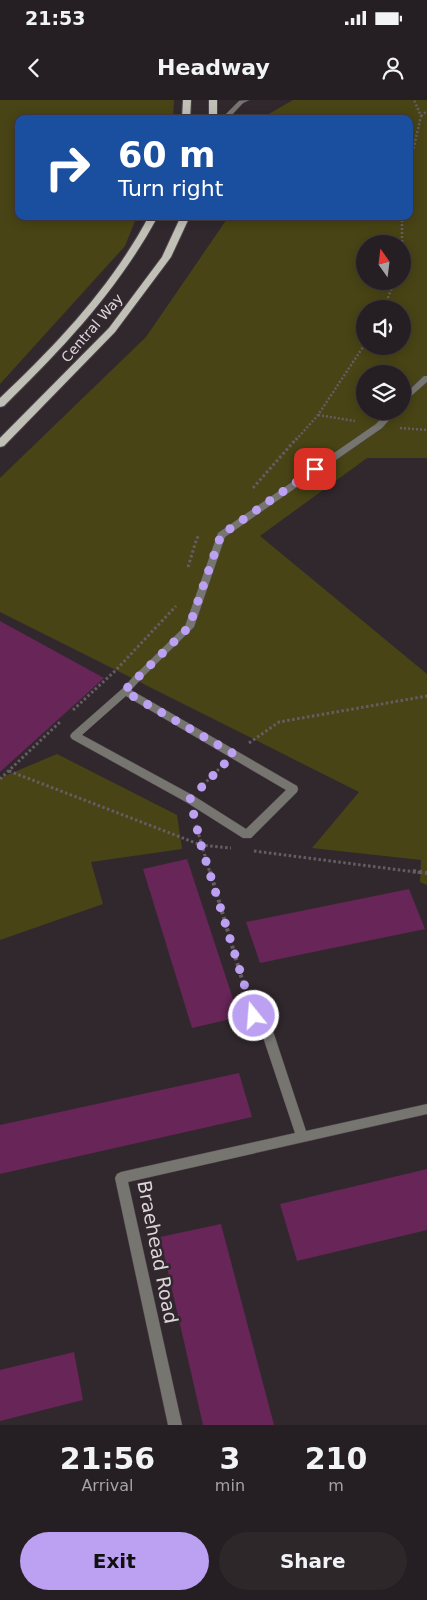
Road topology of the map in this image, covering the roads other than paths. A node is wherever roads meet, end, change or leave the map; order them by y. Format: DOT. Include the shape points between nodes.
graph roads {
  1 [pos="187,100"];
  2 [pos="213,100"];
  3 [pos="246,100"];
  4 [pos="186,115"];
  5 [pos="213,115"];
  6 [pos="229,115"];
  7 [pos="152,220"];
  8 [pos="184,220"];
  9 [pos="427,378"];
  10 [pos="411,393"];
  11 [pos="0,404"];
  12 [pos="384,420"];
  13 [pos="0,444"];
  14 [pos="124,691"];
  15 [pos="262,1016"];
  16 [pos="427,1109"];
  17 [pos="302,1136"];
  18 [pos="175,1425"];
  1 -- 4 [label="main road"];
  2 -- 5 [label="main road"];
  3 -- 6 [label="street"];
  7 -- 11 [label="main road, Central Way" via="126,264 89,315"];
  8 -- 13 [label="main road, Central Way" via="166,258 112,330"];
  9 -- 10 [label="street"];
  12 -- 14 [label="street" via="221,535 189,627"];
  14 -- 14 [label="street" via="75,736 190,799 247,835 293,789"];
  15 -- 17 [label="street"];
  16 -- 17 [label="street, Braehead Road"];
  17 -- 18 [label="street, Braehead Road" via="121,1178"];
}
